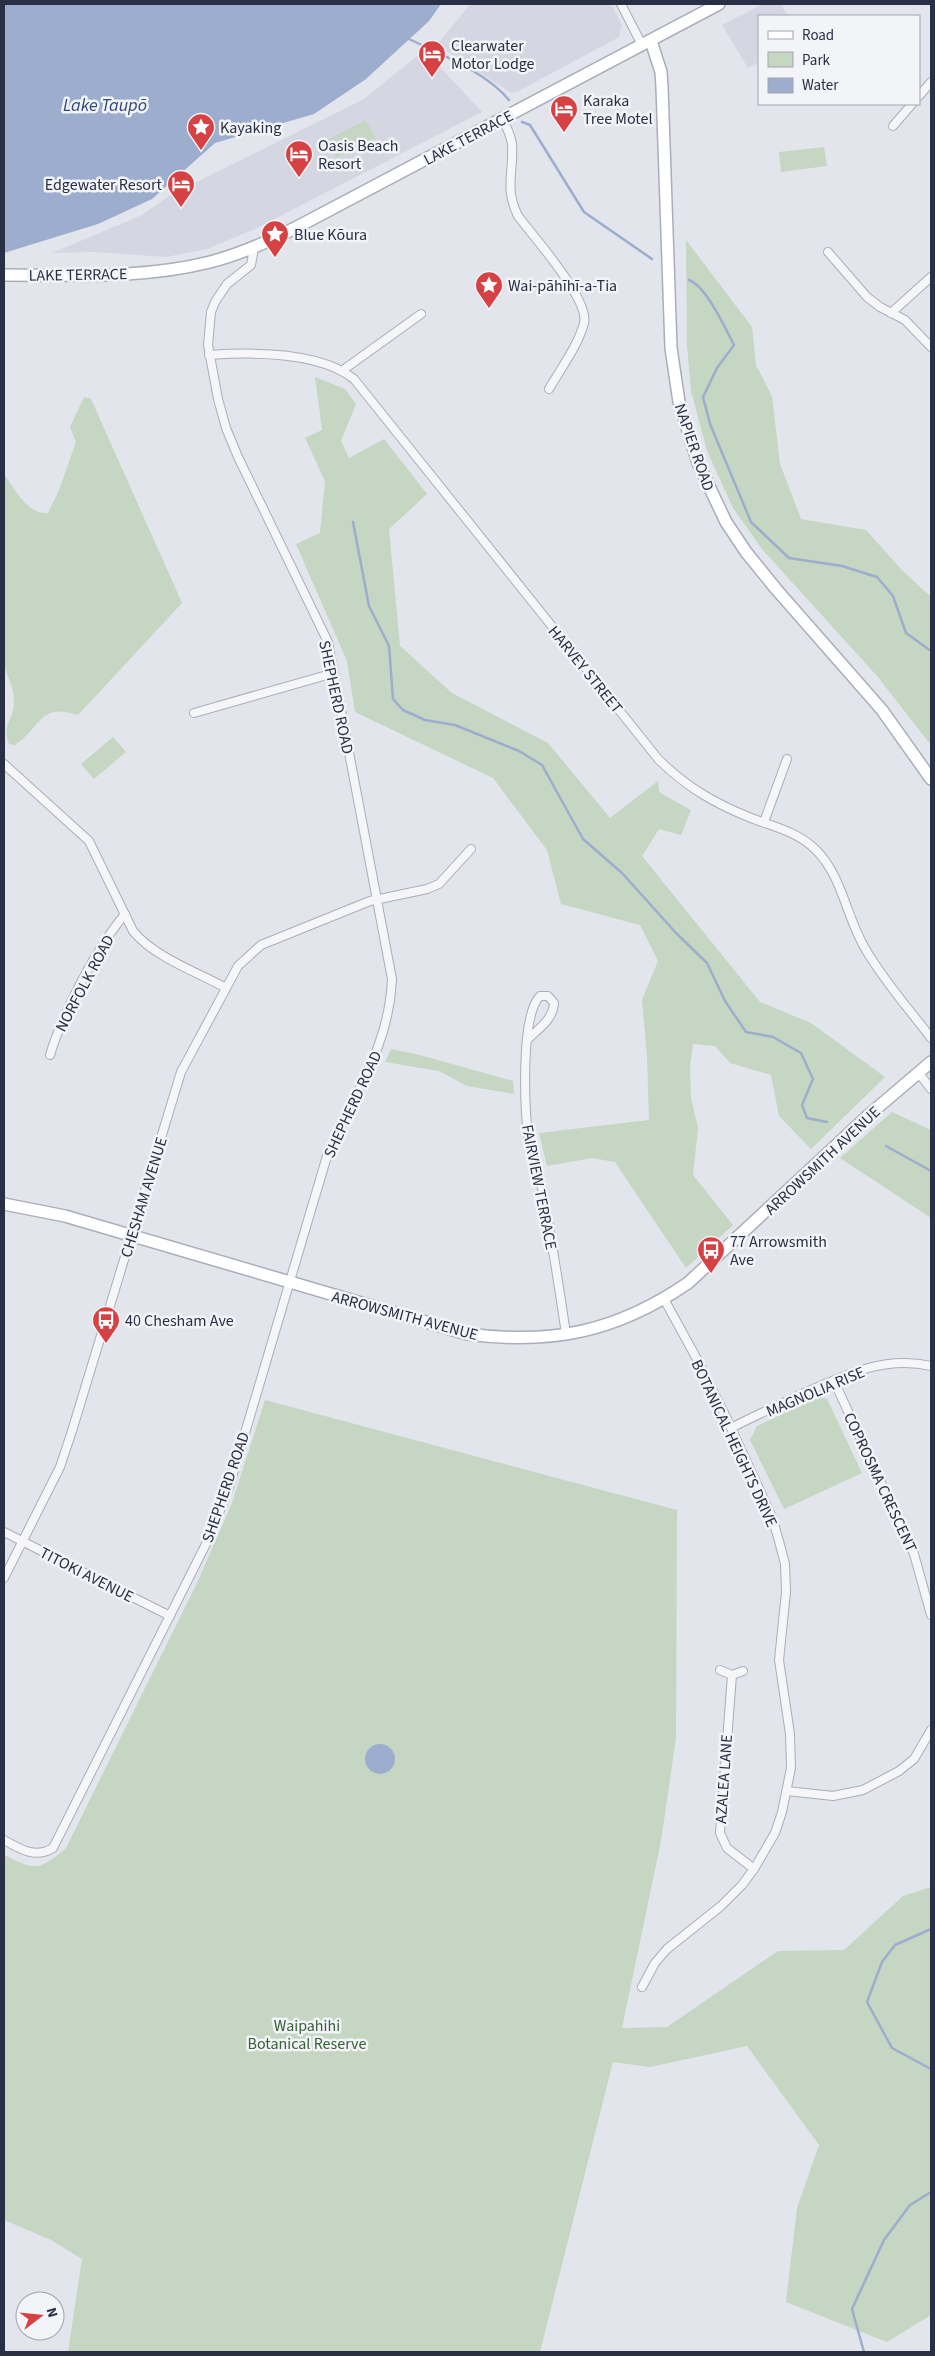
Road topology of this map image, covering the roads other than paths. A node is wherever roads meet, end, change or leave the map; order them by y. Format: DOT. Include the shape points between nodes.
graph roads {
  1 [pos="621,4"];
  2 [pos="719,4"];
  3 [pos="647,43"];
  4 [pos="931,82"];
  5 [pos="920,95"];
  6 [pos="911,105"];
  7 [pos="502,118"];
  8 [pos="893,126"];
  9 [pos="254,248"];
  10 [pos="828,252"];
  11 [pos="4,275"];
  12 [pos="931,278"];
  13 [pos="891,312"];
  14 [pos="421,314"];
  15 [pos="931,347"];
  16 [pos="209,355"];
  17 [pos="343,370"];
  18 [pos="550,389"];
  19 [pos="334,673"];
  20 [pos="194,713"];
  21 [pos="787,758"];
  22 [pos="4,764"];
  23 [pos="931,779"];
  24 [pos="764,822"];
  25 [pos="471,849"];
  26 [pos="377,898"];
  27 [pos="125,914"];
  28 [pos="226,988"];
  29 [pos="931,1038"];
  30 [pos="527,1040"];
  31 [pos="50,1055"];
  32 [pos="931,1062"];
  33 [pos="918,1072"];
  34 [pos="931,1089"];
  35 [pos="4,1204"];
  36 [pos="132,1236"];
  37 [pos="289,1283"];
  38 [pos="664,1300"];
  39 [pos="566,1334"];
  40 [pos="931,1366"];
  41 [pos="834,1381"];
  42 [pos="731,1428"];
  43 [pos="4,1532"];
  44 [pos="22,1541"];
  45 [pos="4,1578"];
  46 [pos="931,1614"];
  47 [pos="170,1616"];
  48 [pos="720,1670"];
  49 [pos="743,1671"];
  50 [pos="732,1675"];
  51 [pos="931,1730"];
  52 [pos="787,1791"];
  53 [pos="4,1840"];
  54 [pos="754,1869"];
  55 [pos="642,1987"];
  1 -- 3 [label="street"];
  2 -- 3 [label="main road, LAKE TERRACE"];
  3 -- 7 [label="main road, LAKE TERRACE"];
  3 -- 23 [label="main road, NAPIER ROAD" via="657,57 662,87 674,377 698,463 726,522 746,552 882,710"];
  4 -- 5 [label="street"];
  6 -- 8 [label="street"];
  7 -- 9 [label="main road, LAKE TERRACE"];
  7 -- 18 [label="street" via="512,142 509,194 512,204 575,292 583,310 580,332"];
  9 -- 11 [label="main road, LAKE TERRACE" via="210,262 160,271"];
  9 -- 16 [label="street, SHEPHERD ROAD" via="251,265 228,284 215,302 209,322"];
  10 -- 13 [label="street" via="867,297"];
  12 -- 13 [label="street"];
  13 -- 15 [label="street" via="905,320"];
  14 -- 17 [label="street"];
  16 -- 17 [label="street" via="276,354"];
  16 -- 19 [label="street, SHEPHERD ROAD" via="226,428 322,628"];
  17 -- 24 [label="street, HARVEY STREET" via="354,379 659,760 698,793"];
  19 -- 20 [label="street"];
  19 -- 26 [label="street, SHEPHERD ROAD"];
  21 -- 24 [label="street"];
  22 -- 27 [label="street" via="89,841"];
  24 -- 29 [label="street, HARVEY STREET" via="801,838 826,862 864,948"];
  25 -- 26 [label="street, CHESHAM AVENUE" via="439,884"];
  26 -- 28 [label="street, CHESHAM AVENUE" via="261,945 238,966"];
  26 -- 37 [label="street, SHEPHERD ROAD" via="392,979 388,1015 367,1076 327,1156"];
  27 -- 28 [label="street" via="133,931 151,948"];
  27 -- 31 [label="street, NORFOLK ROAD" via="110,933 62,1021"];
  28 -- 36 [label="street, CHESHAM AVENUE" via="181,1072"];
  30 -- 30 [label="street, FAIRVIEW TERRACE" via="534,1003 540,996 548,996 554,1002 554,1010"];
  30 -- 39 [label="street, FAIRVIEW TERRACE" via="524,1051 528,1138 541,1187"];
  32 -- 33 [label="main road, ARROWSMITH AVENUE"];
  33 -- 34 [label="street"];
  33 -- 38 [label="main road, ARROWSMITH AVENUE" via="709,1265"];
  35 -- 36 [label="main road, ARROWSMITH AVENUE" via="65,1216"];
  36 -- 37 [label="main road, ARROWSMITH AVENUE"];
  36 -- 44 [label="street, CHESHAM AVENUE" via="60,1467"];
  37 -- 39 [label="main road, ARROWSMITH AVENUE" via="467,1334 521,1338"];
  37 -- 47 [label="street, SHEPHERD ROAD" via="219,1514"];
  38 -- 39 [label="main road, ARROWSMITH AVENUE" via="617,1322"];
  38 -- 42 [label="street, BOTANICAL HEIGHTS DRIVE"];
  40 -- 41 [label="street, MAGNOLIA RISE" via="880,1364"];
  41 -- 42 [label="street, MAGNOLIA RISE"];
  41 -- 46 [label="street, COPROSMA CRESCENT" via="914,1554"];
  42 -- 52 [label="street, BOTANICAL HEIGHTS DRIVE" via="772,1517 784,1564 786,1592 779,1660 790,1734 791,1768"];
  43 -- 44 [label="street, TITOKI AVENUE"];
  44 -- 45 [label="street, CHESHAM AVENUE"];
  44 -- 47 [label="street, TITOKI AVENUE"];
  47 -- 53 [label="street, SHEPHERD ROAD" via="53,1848 39,1854 29,1853"];
  48 -- 50 [label="street"];
  49 -- 50 [label="street"];
  50 -- 54 [label="street, AZALEA LANE" via="720,1833 727,1848"];
  51 -- 52 [label="street" via="914,1759 885,1780 863,1790 833,1796"];
  52 -- 54 [label="street, BOTANICAL HEIGHTS DRIVE" via="775,1833"];
  54 -- 55 [label="street, BOTANICAL HEIGHTS DRIVE" via="720,1906 667,1949"];
}
